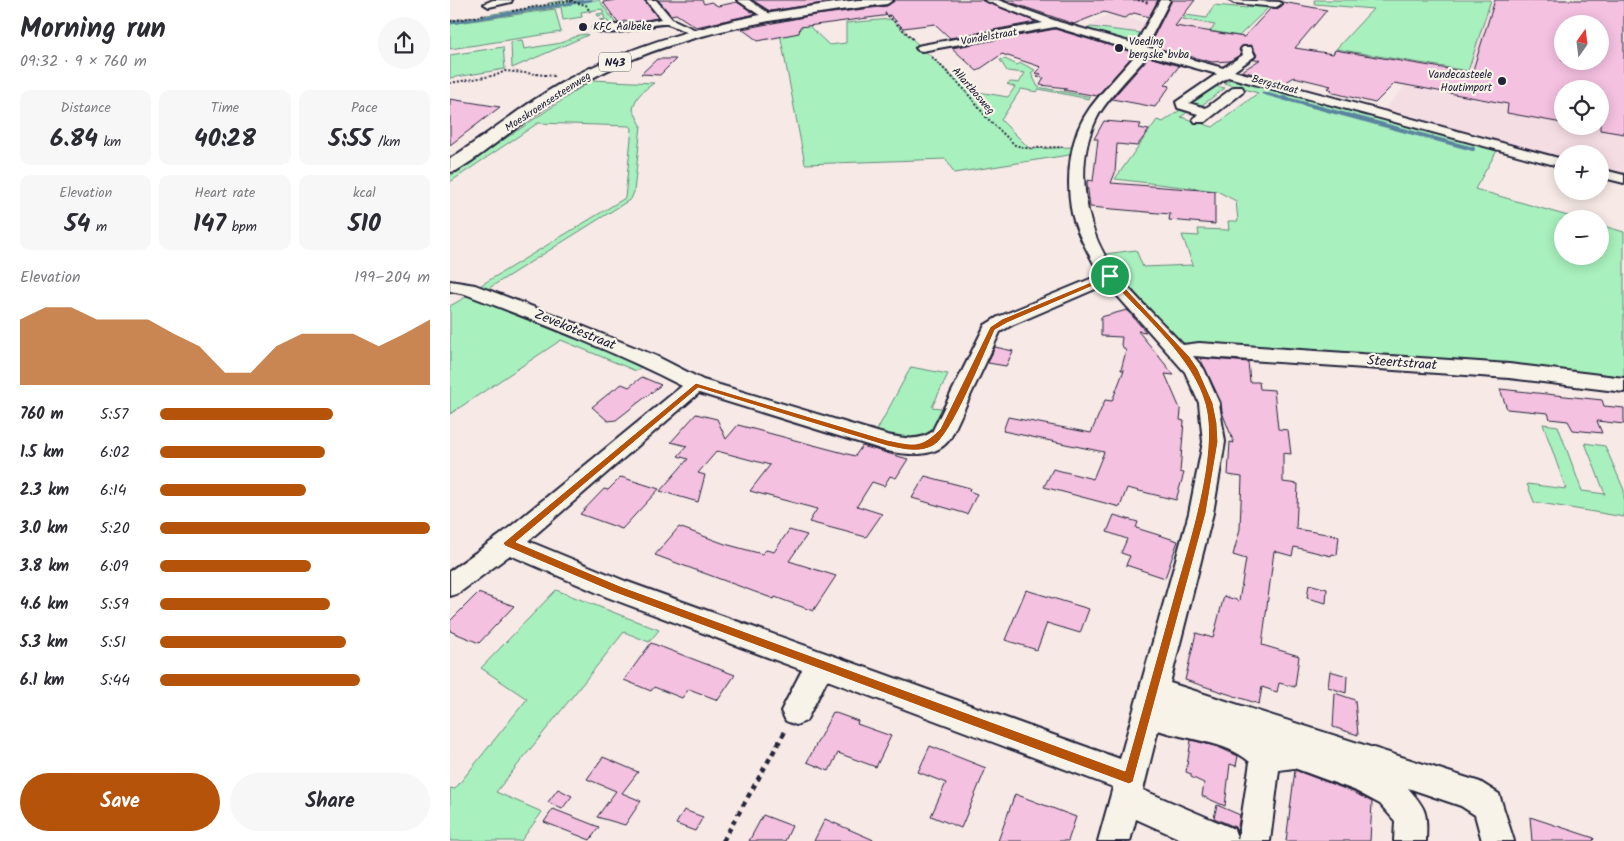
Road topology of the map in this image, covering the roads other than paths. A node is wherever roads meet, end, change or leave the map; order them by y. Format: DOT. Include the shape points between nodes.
graph roads {
  1 [pos="507,0"];
  2 [pos="651,0"];
  3 [pos="742,0"];
  4 [pos="989,0"];
  5 [pos="1165,0"];
  6 [pos="1234,0"];
  7 [pos="881,1"];
  8 [pos="489,4"];
  9 [pos="1276,4"];
  10 [pos="768,16"];
  11 [pos="668,21"];
  12 [pos="1055,24"];
  13 [pos="598,28"];
  14 [pos="697,32"];
  15 [pos="922,48"];
  16 [pos="1247,49"];
  17 [pos="1142,50"];
  18 [pos="1226,72"];
  19 [pos="1238,90"];
  20 [pos="1554,161"];
  21 [pos="450,168"];
  22 [pos="1609,175"];
  23 [pos="1624,179"];
  24 [pos="1110,276"];
  25 [pos="450,286"];
  26 [pos="1180,352"];
  27 [pos="696,385"];
  28 [pos="1624,385"];
  29 [pos="508,543"];
  30 [pos="450,585"];
  31 [pos="820,664"];
  32 [pos="1150,702"];
  33 [pos="796,711"];
  34 [pos="1266,756"];
  35 [pos="1127,788"];
  36 [pos="1114,841"];
  37 [pos="1222,841"];
  38 [pos="1254,841"];
  39 [pos="1410,841"];
  40 [pos="1498,841"];
  1 -- 8 [label="street"];
  2 -- 11 [label="street"];
  3 -- 10 [label="street"];
  4 -- 12 [label="street, Bergstraat"];
  5 -- 17 [label="street"];
  6 -- 9 [label="street"];
  7 -- 10 [label="main road, Moeskroensesteenweg / N43"];
  10 -- 14 [label="main road, Moeskroensesteenweg / N43"];
  11 -- 13 [label="street" via="629,28"];
  11 -- 14 [label="street"];
  12 -- 15 [label="street, Vondelstraat"];
  12 -- 17 [label="street, Bergstraat"];
  14 -- 21 [label="main road, Moeskroensesteenweg / N43" via="633,55 580,79"];
  16 -- 18 [label="street" via="1249,56"];
  17 -- 18 [label="street, Bergstraat"];
  17 -- 24 [label="street" via="1095,110 1079,147 1079,209 1094,248"];
  18 -- 19 [label="street" via="1182,102 1183,105 1204,116"];
  18 -- 20 [label="street, Bergstraat"];
  22 -- 23 [label="street"];
  24 -- 26 [label="street"];
  24 -- 27 [label="street, Zevekotestraat" via="992,329 944,431 936,440 923,446 887,443"];
  25 -- 27 [label="street, Zevekotestraat" via="469,289 558,323 649,361"];
  26 -- 28 [label="street, Steertstraat" via="1199,349 1509,371"];
  26 -- 32 [label="street" via="1194,369 1209,403 1214,442 1201,513"];
  27 -- 29 [label="street"];
  29 -- 30 [label="street"];
  29 -- 31 [label="street" via="616,589"];
  31 -- 33 [label="street"];
  31 -- 35 [label="street"];
  32 -- 34 [label="street" via="1164,719 1190,723 1251,744"];
  32 -- 35 [label="street"];
  32 -- 40 [label="street" via="1469,793 1488,805"];
  34 -- 38 [label="street"];
  34 -- 39 [label="street" via="1294,753 1362,778 1391,793 1411,816"];
  35 -- 36 [label="street"];
  35 -- 37 [label="street"];
}
